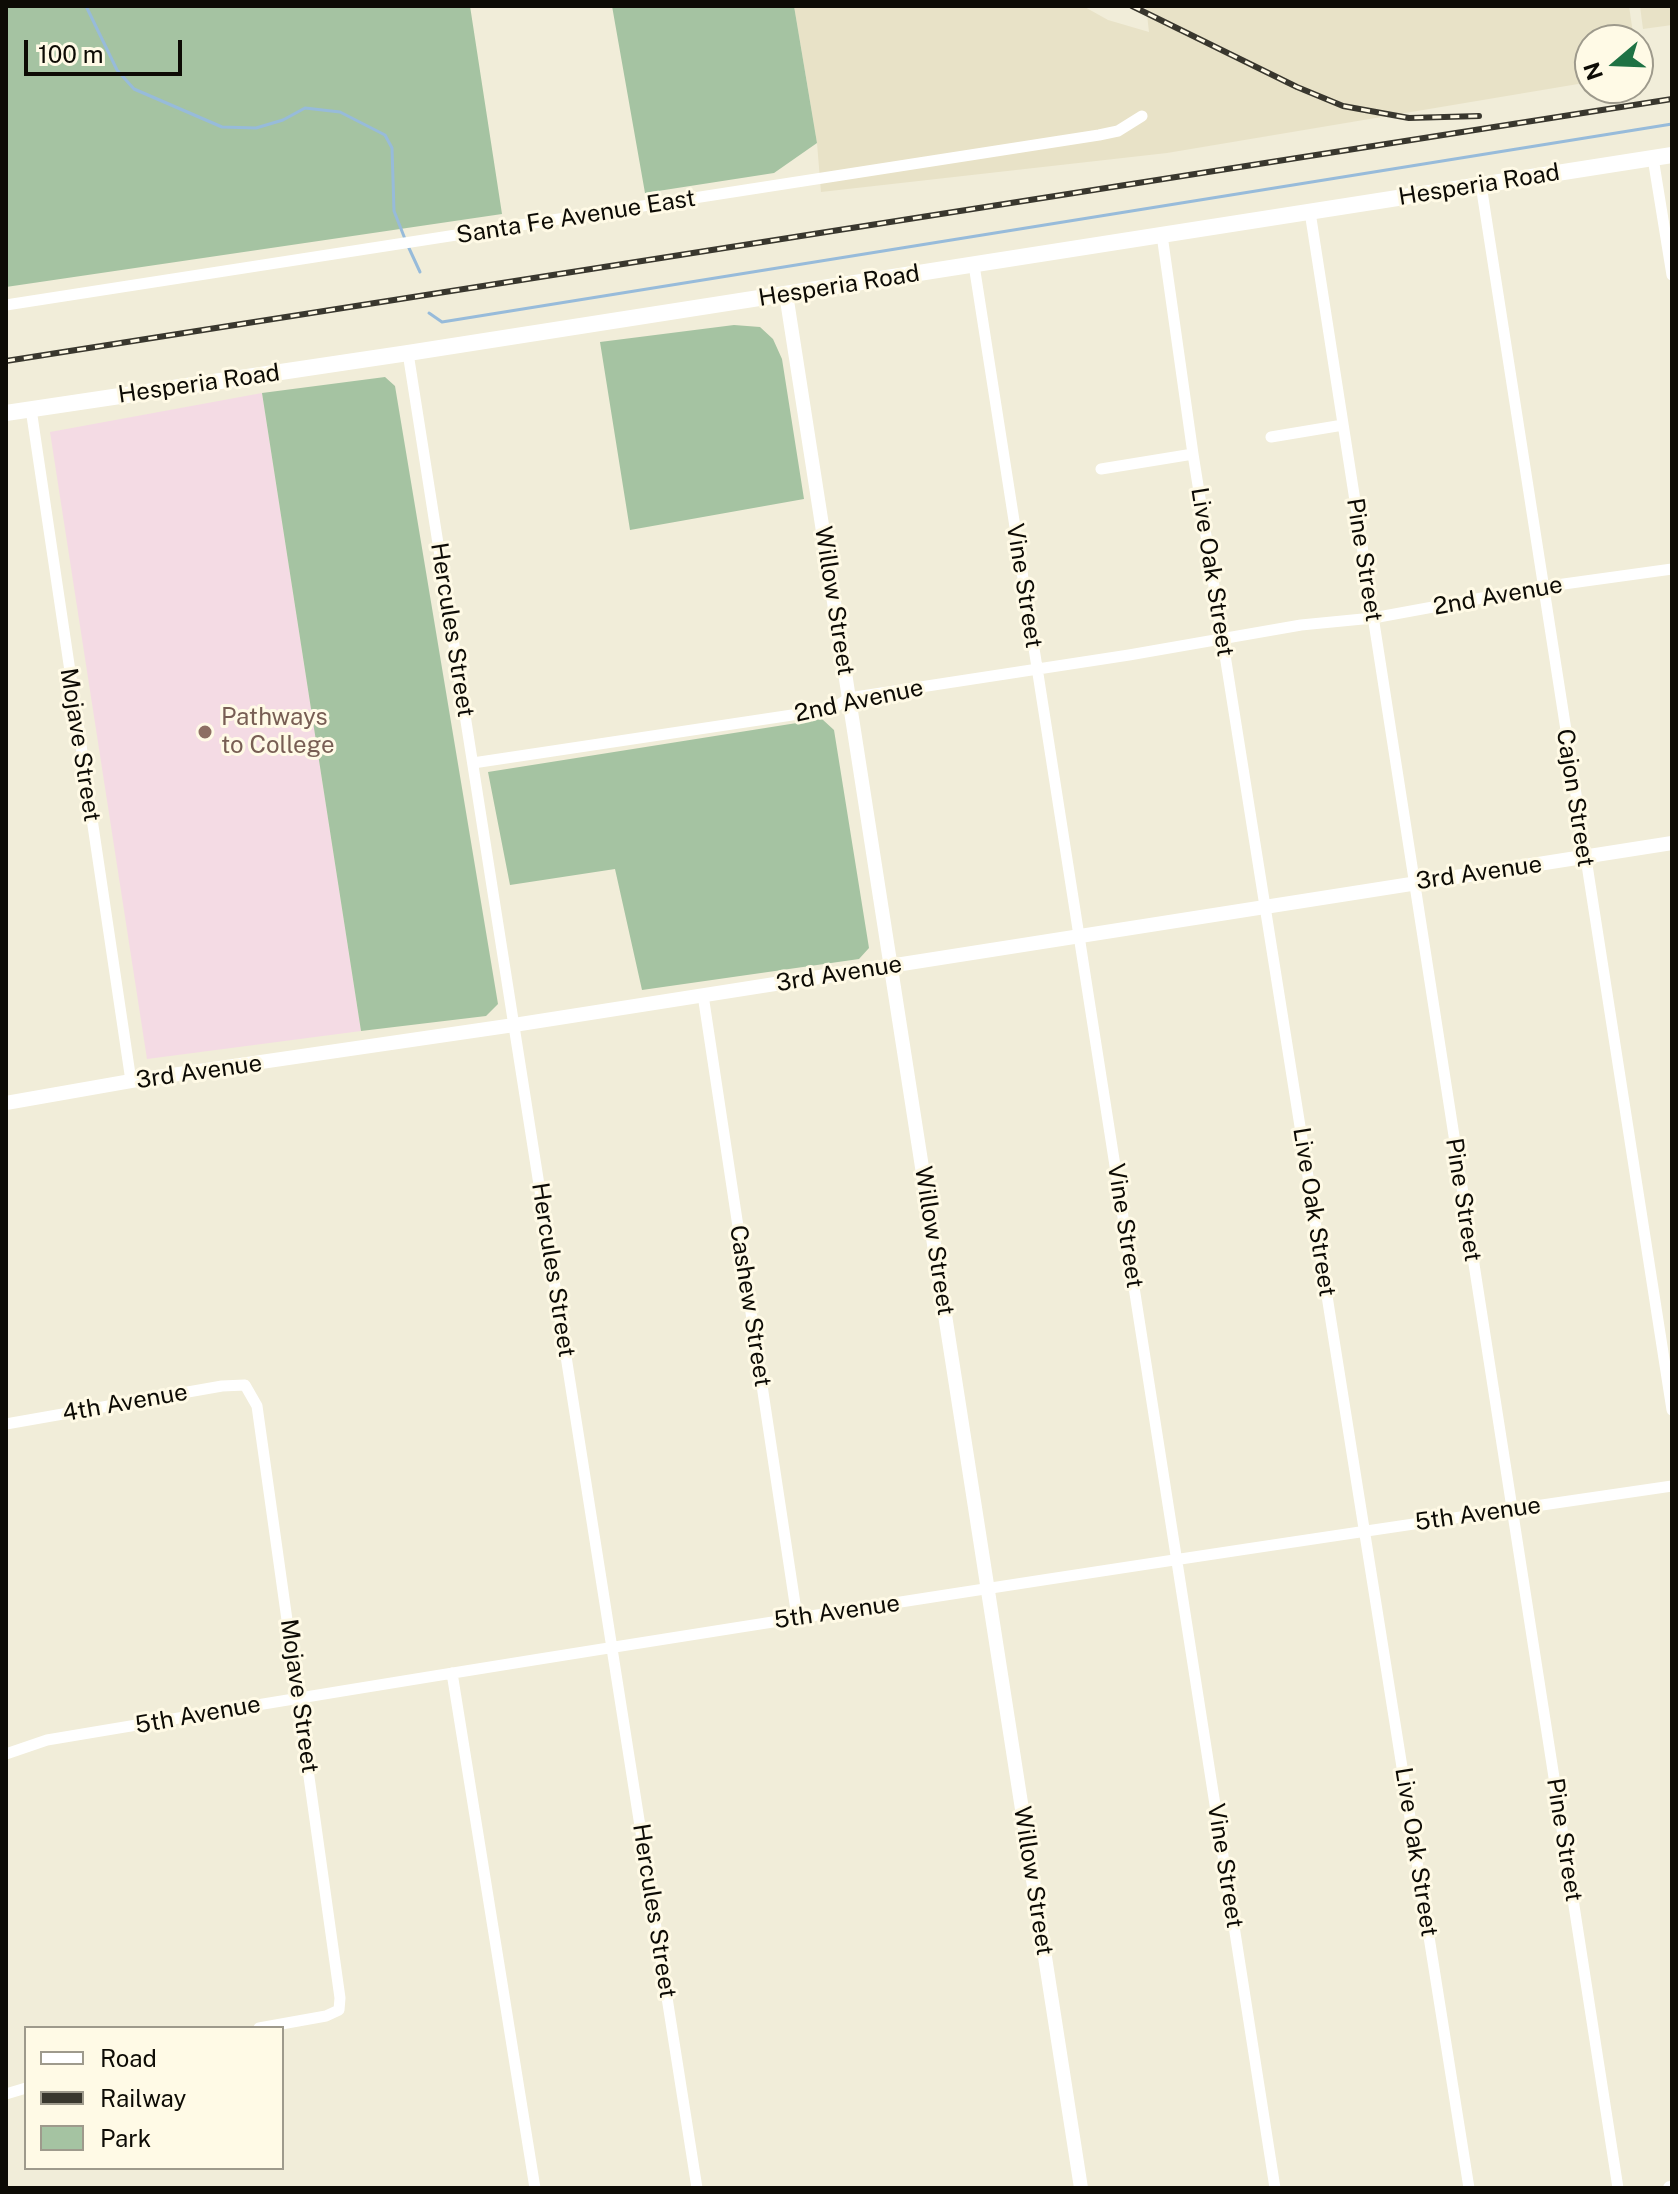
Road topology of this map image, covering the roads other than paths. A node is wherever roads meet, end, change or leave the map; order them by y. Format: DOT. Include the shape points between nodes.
graph roads {
  1 [pos="1142,116"];
  2 [pos="1672,155"];
  3 [pos="1653,158"];
  4 [pos="1481,185"];
  5 [pos="1310,212"];
  6 [pos="1162,235"];
  7 [pos="974,265"];
  8 [pos="1672,275"];
  9 [pos="786,294"];
  10 [pos="6,305"];
  11 [pos="408,353"];
  12 [pos="31,409"];
  13 [pos="6,413"];
  14 [pos="1343,425"];
  15 [pos="1271,437"];
  16 [pos="1193,454"];
  17 [pos="1101,469"];
  18 [pos="1672,569"];
  19 [pos="1542,587"];
  20 [pos="1373,618"];
  21 [pos="1223,639"];
  22 [pos="1037,669"];
  23 [pos="849,698"];
  24 [pos="473,763"];
  25 [pos="1672,843"];
  26 [pos="1585,857"];
  27 [pos="1413,882"];
  28 [pos="1266,907"];
  29 [pos="1079,936"];
  30 [pos="891,966"];
  31 [pos="703,995"];
  32 [pos="514,1025"];
  33 [pos="131,1081"];
  34 [pos="6,1103"];
  35 [pos="245,1385"];
  36 [pos="1672,1410"];
  37 [pos="6,1424"];
  38 [pos="1672,1486"];
  39 [pos="1512,1509"];
  40 [pos="1364,1530"];
  41 [pos="1178,1560"];
  42 [pos="988,1590"];
  43 [pos="797,1617"];
  44 [pos="614,1648"];
  45 [pos="452,1673"];
  46 [pos="299,1698"];
  47 [pos="6,1754"];
  48 [pos="270,2026"];
  49 [pos="535,2188"];
  50 [pos="697,2188"];
  51 [pos="1081,2188"];
  52 [pos="1275,2188"];
  53 [pos="1469,2188"];
  54 [pos="1618,2188"];
  1 -- 10 [label="street, Santa Fe Avenue East" via="1118,131 1099,135"];
  2 -- 3 [label="main road, Hesperia Road"];
  3 -- 4 [label="main road, Hesperia Road"];
  3 -- 8 [label="street"];
  4 -- 5 [label="main road, Hesperia Road"];
  4 -- 19 [label="street, Cajon Street"];
  5 -- 6 [label="main road, Hesperia Road"];
  5 -- 14 [label="street, Pine Street"];
  6 -- 7 [label="main road, Hesperia Road"];
  6 -- 16 [label="street, Live Oak Street"];
  7 -- 9 [label="main road, Hesperia Road"];
  7 -- 22 [label="street, Vine Street"];
  9 -- 11 [label="main road, Hesperia Road"];
  9 -- 23 [label="street, Willow Street"];
  11 -- 12 [label="main road, Hesperia Road"];
  11 -- 24 [label="street, Hercules Street"];
  12 -- 13 [label="main road, Hesperia Road"];
  12 -- 33 [label="street, Mojave Street"];
  14 -- 15 [label="street"];
  14 -- 20 [label="street, Pine Street"];
  16 -- 17 [label="street"];
  16 -- 21 [label="street, Live Oak Street"];
  18 -- 19 [label="street, 2nd Avenue"];
  19 -- 20 [label="street, 2nd Avenue"];
  19 -- 26 [label="street, Cajon Street"];
  20 -- 21 [label="street, 2nd Avenue"];
  20 -- 27 [label="street, Pine Street"];
  21 -- 22 [label="street, 2nd Avenue"];
  21 -- 28 [label="street, Live Oak Street"];
  22 -- 23 [label="street, 2nd Avenue"];
  22 -- 29 [label="street, Vine Street"];
  23 -- 24 [label="street, 2nd Avenue" via="832,709"];
  23 -- 30 [label="street, Willow Street"];
  24 -- 32 [label="street, Hercules Street"];
  25 -- 26 [label="street, 3rd Avenue"];
  26 -- 27 [label="street, 3rd Avenue"];
  26 -- 36 [label="street, Cajon Street"];
  27 -- 28 [label="street, 3rd Avenue"];
  27 -- 39 [label="street, Pine Street"];
  28 -- 29 [label="street, 3rd Avenue"];
  28 -- 40 [label="street, Live Oak Street"];
  29 -- 30 [label="street, 3rd Avenue"];
  29 -- 41 [label="street, Vine Street"];
  30 -- 31 [label="street, 3rd Avenue"];
  30 -- 42 [label="street, Willow Street"];
  31 -- 32 [label="street, 3rd Avenue"];
  31 -- 43 [label="street, Cashew Street"];
  32 -- 33 [label="street, 3rd Avenue"];
  32 -- 44 [label="street, Hercules Street"];
  33 -- 34 [label="street, 3rd Avenue"];
  35 -- 37 [label="street, 4th Avenue"];
  35 -- 46 [label="street, Mojave Street" via="257,1406"];
  38 -- 39 [label="street, 5th Avenue"];
  39 -- 40 [label="street, 5th Avenue"];
  39 -- 54 [label="street, Pine Street"];
  40 -- 41 [label="street, 5th Avenue"];
  40 -- 53 [label="street, Live Oak Street"];
  41 -- 42 [label="street, 5th Avenue"];
  41 -- 52 [label="street, Vine Street"];
  42 -- 43 [label="street, 5th Avenue"];
  42 -- 51 [label="street, Willow Street"];
  43 -- 44 [label="street, 5th Avenue"];
  44 -- 45 [label="street, 5th Avenue"];
  44 -- 50 [label="street, Hercules Street"];
  45 -- 46 [label="street, 5th Avenue"];
  45 -- 49 [label="street"];
  46 -- 47 [label="street, 5th Avenue" via="47,1740"];
  46 -- 48 [label="street, Mojave Street" via="339,2010"];
}
